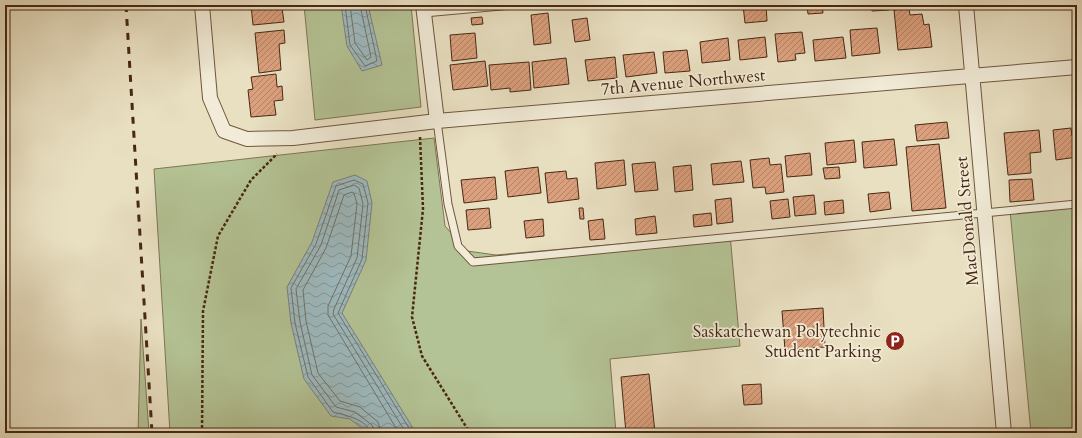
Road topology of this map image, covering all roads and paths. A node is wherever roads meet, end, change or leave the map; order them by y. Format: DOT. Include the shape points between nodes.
graph roads {
  1 [pos="202,5"];
  2 [pos="512,5"];
  3 [pos="966,5"];
  4 [pos="424,9"];
  5 [pos="1077,67"];
  6 [pos="972,75"];
  7 [pos="437,121"];
  8 [pos="419,123"];
  9 [pos="293,138"];
  10 [pos="1077,204"];
  11 [pos="984,212"];
  12 [pos="202,433"];
  13 [pos="470,433"];
  14 [pos="1004,433"];
  1 -- 9 [label="street, 7th Avenue Northwest" via="210,98 224,131 247,139"];
  2 -- 4 [label="lane"];
  3 -- 6 [label="street, MacDonald Street"];
  4 -- 7 [label="street"];
  5 -- 6 [label="street, 7th Avenue Northwest"];
  6 -- 7 [label="street, 7th Avenue Northwest"];
  6 -- 11 [label="street, MacDonald Street"];
  7 -- 8 [label="street, 7th Avenue Northwest"];
  7 -- 11 [label="lane" via="448,204 458,246 473,262"];
  8 -- 9 [label="street, 7th Avenue Northwest"];
  8 -- 13 [label="path" via="423,209 412,317 422,356"];
  9 -- 12 [label="path" via="251,180 218,236 203,311"];
  10 -- 11 [label="lane"];
  11 -- 14 [label="street, MacDonald Street"];
}
